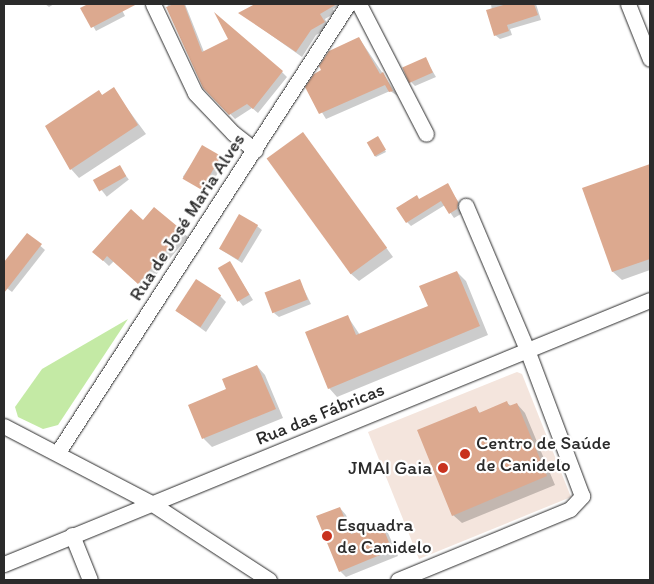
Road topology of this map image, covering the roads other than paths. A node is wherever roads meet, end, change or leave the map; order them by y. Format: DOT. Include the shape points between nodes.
graph roads {
  1 [pos="153,4"];
  2 [pos="348,4"];
  3 [pos="359,4"];
  4 [pos="628,4"];
  5 [pos="650,59"];
  6 [pos="426,134"];
  7 [pos="255,150"];
  8 [pos="466,206"];
  9 [pos="650,300"];
  10 [pos="528,352"];
  11 [pos="4,426"];
  12 [pos="58,452"];
  13 [pos="151,503"];
  14 [pos="72,536"];
  15 [pos="4,564"];
  16 [pos="90,580"];
  17 [pos="269,580"];
  18 [pos="398,580"];
  1 -- 7 [label="street" via="195,93"];
  2 -- 7 [label="street, Rua de José Maria Alves"];
  3 -- 6 [label="street"];
  4 -- 5 [label="street"];
  7 -- 12 [label="street, Rua de José Maria Alves"];
  8 -- 10 [label="street"];
  9 -- 10 [label="street, Rua das Fábricas"];
  10 -- 13 [label="street, Rua das Fábricas"];
  10 -- 18 [label="street" via="582,496 570,509"];
  11 -- 12 [label="street"];
  12 -- 13 [label="street"];
  13 -- 14 [label="street, Rua das Fábricas"];
  13 -- 17 [label="street"];
  14 -- 15 [label="street, Rua das Fábricas"];
  14 -- 16 [label="street"];
}
